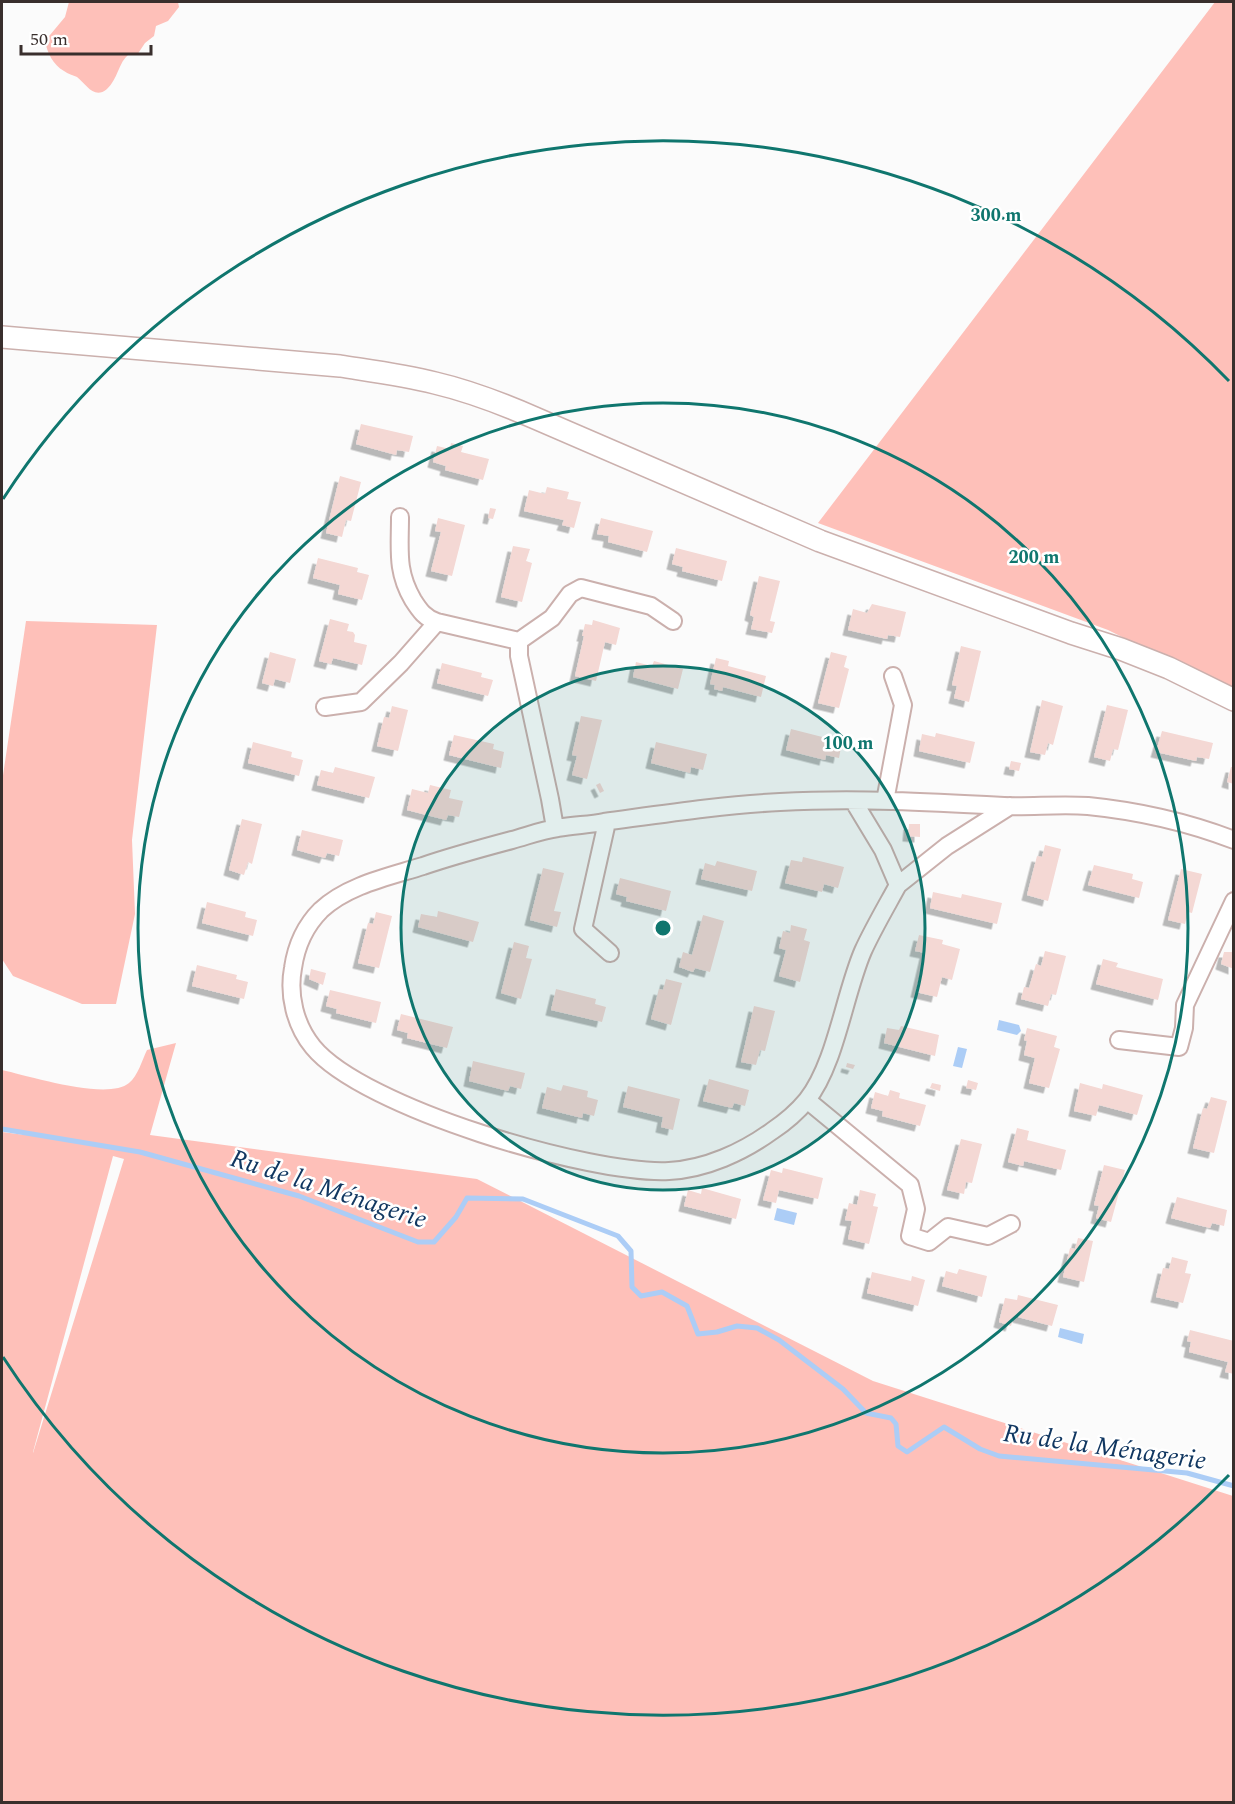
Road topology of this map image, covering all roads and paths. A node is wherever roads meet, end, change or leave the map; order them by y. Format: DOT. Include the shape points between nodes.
graph roads {
  1 [pos="2,337"];
  2 [pos="400,517"];
  3 [pos="673,621"];
  4 [pos="437,622"];
  5 [pos="519,641"];
  6 [pos="893,676"];
  7 [pos="1233,700"];
  8 [pos="326,707"];
  9 [pos="885,801"];
  10 [pos="854,802"];
  11 [pos="1010,806"];
  12 [pos="607,822"];
  13 [pos="555,828"];
  14 [pos="1233,840"];
  15 [pos="898,885"];
  16 [pos="1233,901"];
  17 [pos="610,953"];
  18 [pos="1119,1041"];
  19 [pos="807,1100"];
  20 [pos="1011,1224"];
  1 -- 7 [label="street" via="340,366 445,386 535,418 820,541 1169,668"];
  2 -- 4 [label="street" via="402,580 426,618"];
  3 -- 5 [label="street" via="651,606 581,588 570,594 552,618"];
  4 -- 5 [label="street"];
  4 -- 8 [label="street" via="361,702"];
  5 -- 13 [label="street"];
  6 -- 9 [label="street" via="903,705"];
  9 -- 10 [label="street"];
  9 -- 11 [label="street"];
  10 -- 12 [label="street" via="734,805"];
  10 -- 15 [label="street"];
  11 -- 14 [label="street" via="1065,805 1134,812"];
  11 -- 15 [label="street" via="947,846"];
  12 -- 13 [label="street"];
  12 -- 17 [label="street" via="583,928"];
  13 -- 19 [label="street" via="365,884 320,912 297,950 291,982 294,1012 312,1047 346,1075 437,1118 559,1155 639,1169 670,1171 696,1167 734,1154 773,1131"];
  15 -- 19 [label="street" via="862,953 821,1075"];
  16 -- 18 [label="street" via="1185,1005 1179,1047"];
  19 -- 20 [label="street" via="910,1185 916,1209 910,1236 929,1242 948,1227 988,1236"];
}
